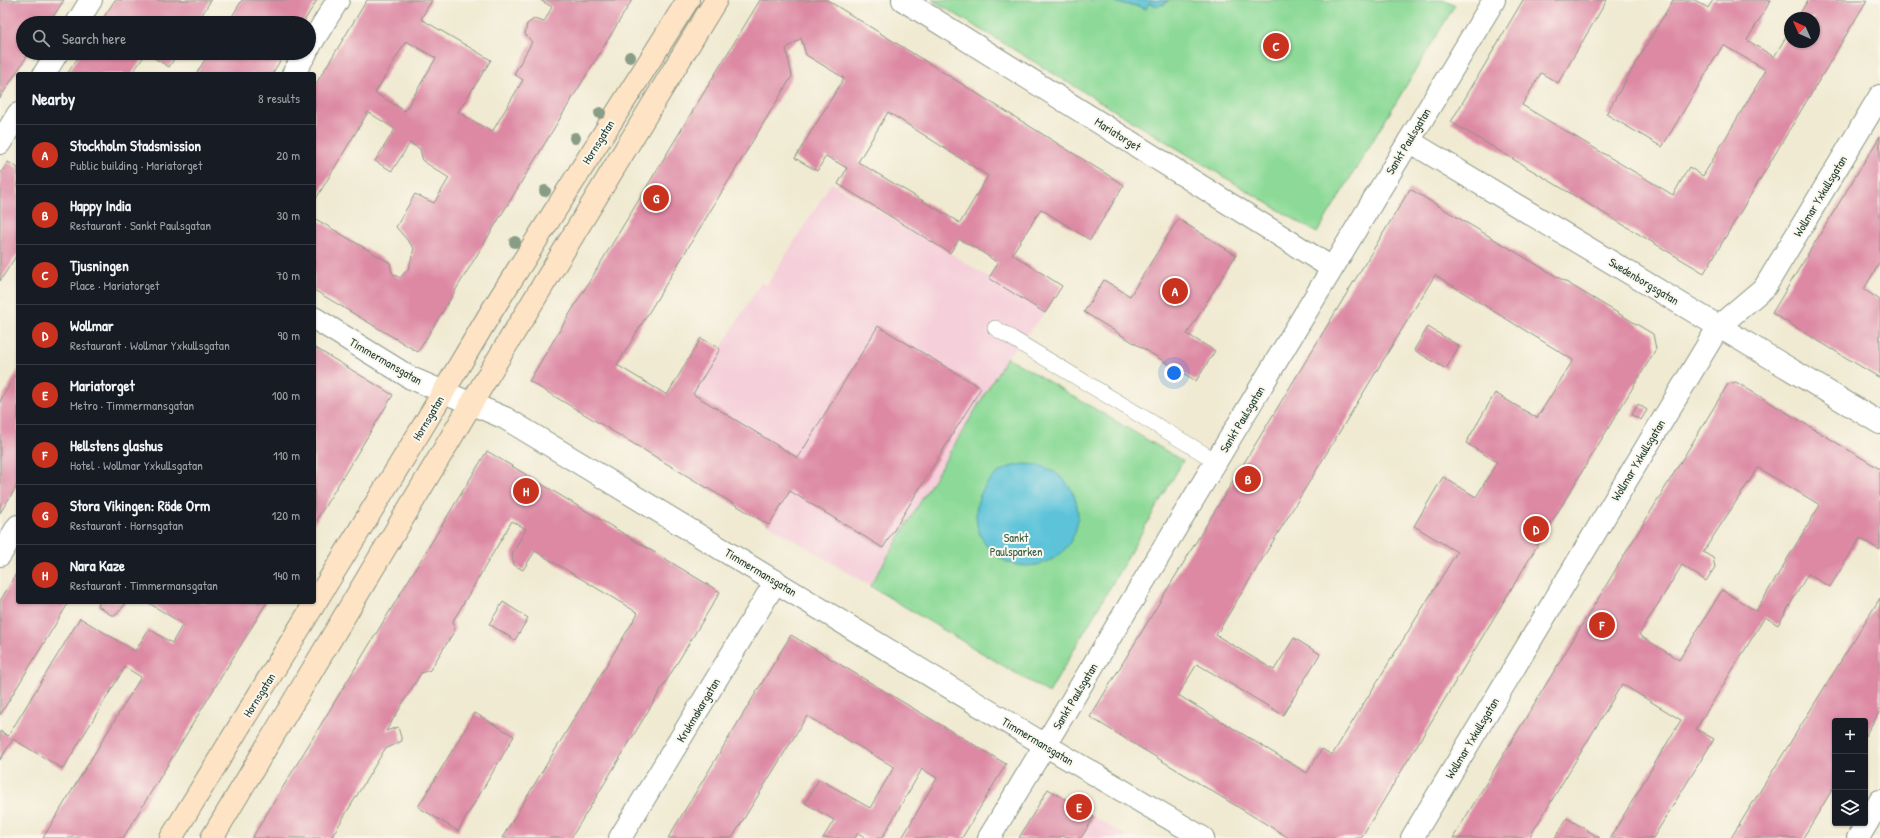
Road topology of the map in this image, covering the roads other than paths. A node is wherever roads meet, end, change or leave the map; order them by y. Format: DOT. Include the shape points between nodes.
graph roads {
  1 [pos="91,0"];
  2 [pos="338,0"];
  3 [pos="688,0"];
  4 [pos="716,0"];
  5 [pos="903,0"];
  6 [pos="1486,3"];
  7 [pos="81,16"];
  8 [pos="316,36"];
  9 [pos="53,60"];
  10 [pos="302,60"];
  11 [pos="45,72"];
  12 [pos="294,72"];
  13 [pos="1880,96"];
  14 [pos="16,118"];
  15 [pos="6,137"];
  16 [pos="1409,141"];
  17 [pos="1332,268"];
  18 [pos="316,319"];
  19 [pos="1719,326"];
  20 [pos="995,328"];
  21 [pos="444,391"];
  22 [pos="471,404"];
  23 [pos="1880,423"];
  24 [pos="1216,461"];
  25 [pos="16,529"];
  26 [pos="0,555"];
  27 [pos="776,581"];
  28 [pos="316,601"];
  29 [pos="314,604"];
  30 [pos="1045,745"];
  31 [pos="1880,802"];
  32 [pos="171,838"];
  33 [pos="212,838"];
  34 [pos="620,838"];
  35 [pos="989,838"];
  36 [pos="1203,838"];
  37 [pos="1412,838"];
  38 [pos="1858,838"];
  1 -- 7 [label="street"];
  2 -- 8 [label="street"];
  3 -- 21 [label="street, Hornsgatan"];
  4 -- 22 [label="street"];
  5 -- 17 [label="street, Mariatorget"];
  6 -- 16 [label="street, Sankt Paulsgatan"];
  9 -- 11 [label="street"];
  10 -- 12 [label="street"];
  13 -- 19 [label="street, Wollmar Yxkullsgatan" via="1765,287"];
  14 -- 15 [label="street"];
  16 -- 17 [label="street, Sankt Paulsgatan"];
  16 -- 19 [label="street, Swedenborgsgatan"];
  17 -- 24 [label="street, Sankt Paulsgatan"];
  18 -- 21 [label="street, Timmermansgatan" via="412,378"];
  19 -- 23 [label="street, Swedenborgsgatan"];
  19 -- 37 [label="street, Wollmar Yxkullsgatan"];
  20 -- 24 [label="lane"];
  21 -- 22 [label="street, Timmermansgatan"];
  21 -- 28 [label="street, Hornsgatan"];
  22 -- 27 [label="street, Timmermansgatan" via="505,418"];
  22 -- 33 [label="street"];
  24 -- 30 [label="street, Sankt Paulsgatan"];
  25 -- 26 [label="street"];
  27 -- 30 [label="street, Timmermansgatan"];
  27 -- 34 [label="street, Krukmakargatan"];
  29 -- 32 [label="street, Hornsgatan"];
  30 -- 35 [label="street, Sankt Paulsgatan"];
  30 -- 36 [label="street, Timmermansgatan"];
  31 -- 38 [label="street"];
}
